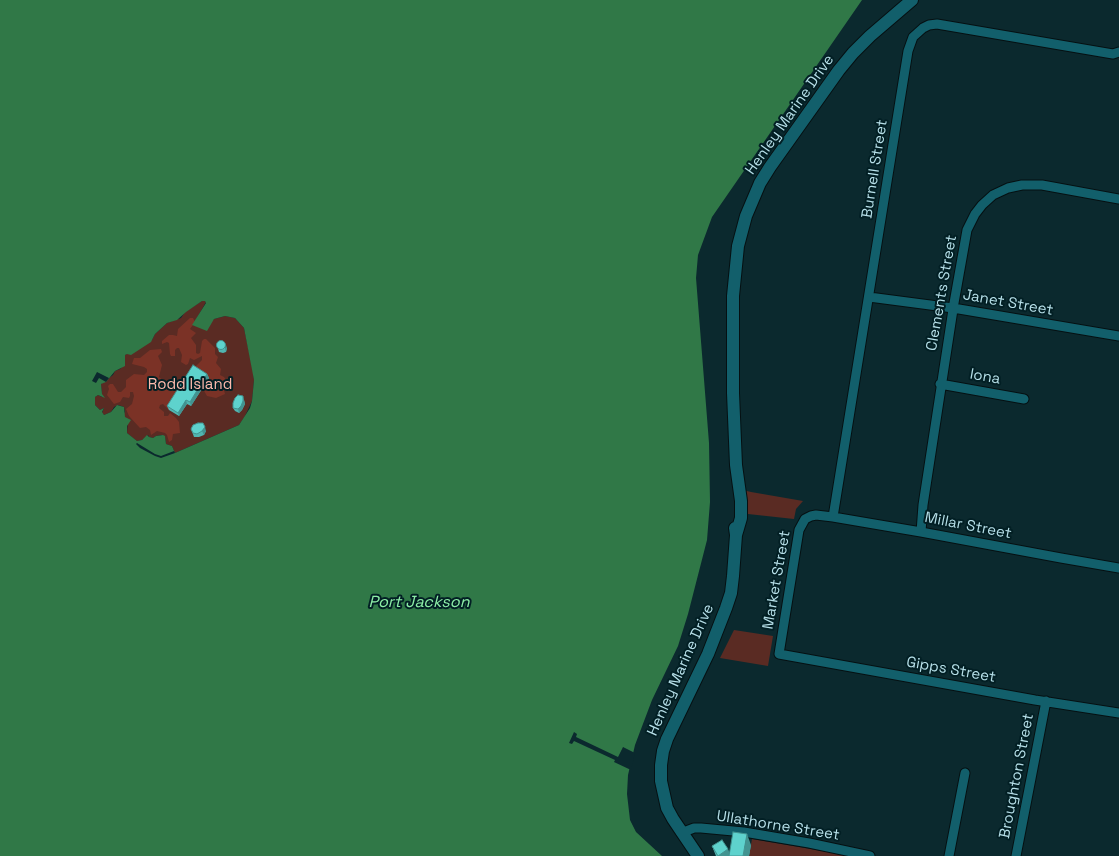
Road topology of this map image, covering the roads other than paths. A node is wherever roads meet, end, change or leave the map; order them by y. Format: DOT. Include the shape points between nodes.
graph roads {
  1 [pos="912,0"];
  2 [pos="1119,52"];
  3 [pos="1119,198"];
  4 [pos="869,297"];
  5 [pos="953,308"];
  6 [pos="1119,336"];
  7 [pos="940,384"];
  8 [pos="1024,399"];
  9 [pos="810,516"];
  10 [pos="833,517"];
  11 [pos="921,532"];
  12 [pos="1119,568"];
  13 [pos="779,654"];
  14 [pos="1046,701"];
  15 [pos="1119,713"];
  16 [pos="965,773"];
  17 [pos="681,833"];
  18 [pos="698,856"];
  19 [pos="870,856"];
  20 [pos="949,856"];
  21 [pos="1016,856"];
  1 -- 17 [label="main road, Henley Marine Drive" via="870,36 839,70 770,167 746,216 738,246 733,296 732,393 741,518 736,535 733,576 726,608 708,654 663,751 661,781 664,795 667,808"];
  2 -- 4 [label="street, Burnell Street" via="1113,54 948,25 929,25 917,32 908,51"];
  3 -- 5 [label="street, Clements Street" via="1042,185 1008,188 993,195 975,214 967,230"];
  4 -- 5 [label="street, Janet Street"];
  4 -- 10 [label="street, Burnell Street"];
  5 -- 6 [label="street, Janet Street"];
  5 -- 7 [label="street, Clements Street"];
  7 -- 8 [label="street, Iona"];
  7 -- 11 [label="street, Clements Street"];
  9 -- 10 [label="street, Millar Street"];
  9 -- 13 [label="street, Market Street" via="801,525"];
  10 -- 11 [label="street, Millar Street"];
  11 -- 12 [label="street, Millar Street"];
  13 -- 14 [label="street, Gipps Street"];
  14 -- 15 [label="street, Gipps Street"];
  14 -- 21 [label="street, Broughton Street"];
  16 -- 20 [label="street"];
  17 -- 18 [label="main road, Henley Marine Drive"];
  17 -- 19 [label="street, Ullathorne Street" via="694,828 744,832"];
}
